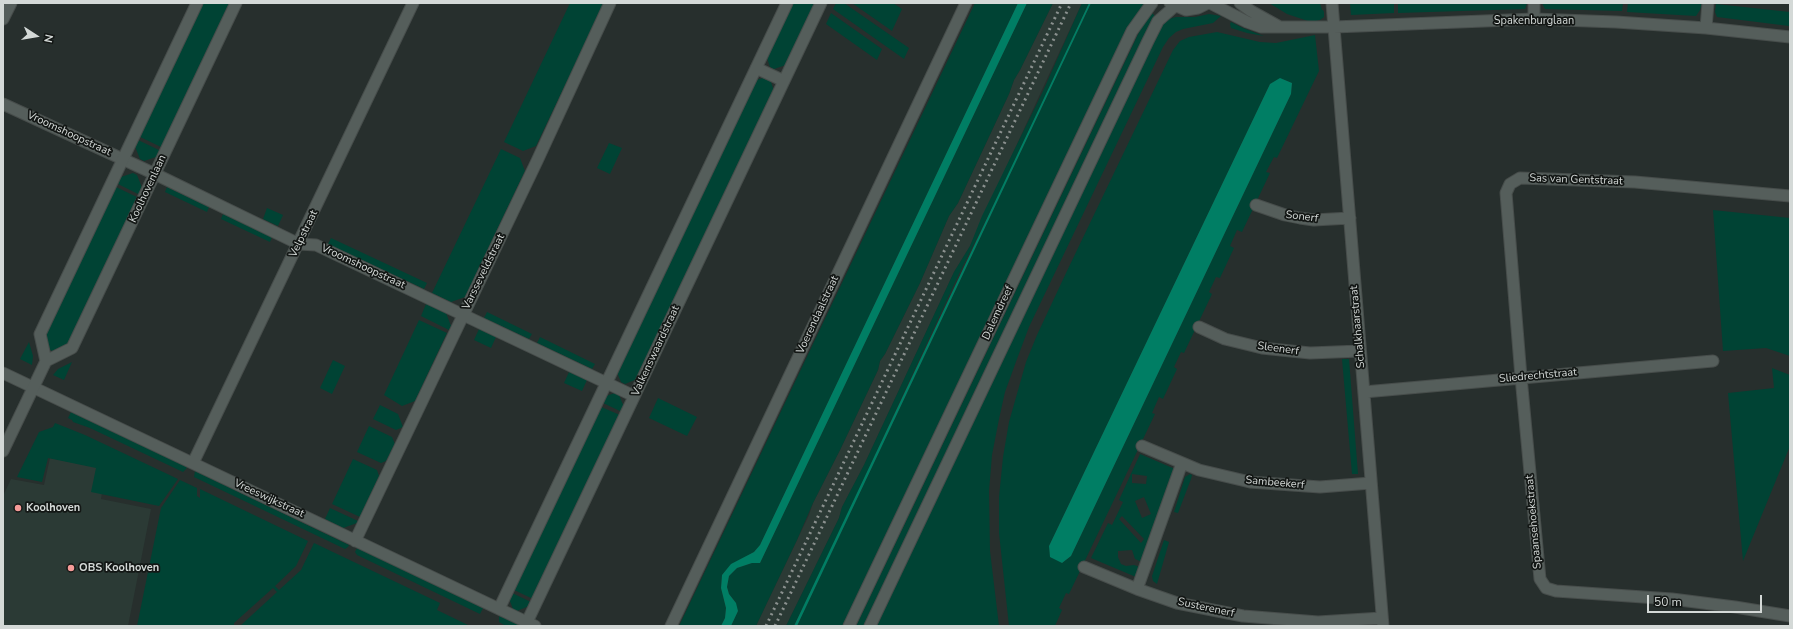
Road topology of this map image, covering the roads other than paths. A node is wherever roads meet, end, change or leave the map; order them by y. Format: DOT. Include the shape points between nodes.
graph roads {
  1 [pos="11,3"];
  2 [pos="197,3"];
  3 [pos="236,3"];
  4 [pos="413,3"];
  5 [pos="610,3"];
  6 [pos="787,3"];
  7 [pos="821,3"];
  8 [pos="966,3"];
  9 [pos="1152,3"];
  10 [pos="1209,3"];
  11 [pos="1240,3"];
  12 [pos="1332,3"];
  13 [pos="1534,3"];
  14 [pos="1708,3"];
  15 [pos="1172,5"];
  16 [pos="3,19"];
  17 [pos="1534,19"];
  18 [pos="1278,26"];
  19 [pos="1334,27"];
  20 [pos="1706,28"];
  21 [pos="1790,37"];
  22 [pos="756,68"];
  23 [pos="784,81"];
  24 [pos="3,104"];
  25 [pos="122,159"];
  26 [pos="154,174"];
  27 [pos="1790,196"];
  28 [pos="1256,205"];
  29 [pos="1350,218"];
  30 [pos="299,244"];
  31 [pos="463,315"];
  32 [pos="1199,327"];
  33 [pos="1360,351"];
  34 [pos="1713,360"];
  35 [pos="46,361"];
  36 [pos="3,373"];
  37 [pos="1521,377"];
  38 [pos="606,383"];
  39 [pos="33,387"];
  40 [pos="1364,392"];
  41 [pos="634,396"];
  42 [pos="1142,446"];
  43 [pos="3,451"];
  44 [pos="193,463"];
  45 [pos="1182,463"];
  46 [pos="1371,483"];
  47 [pos="355,541"];
  48 [pos="1084,567"];
  49 [pos="1137,589"];
  50 [pos="499,609"];
  51 [pos="1790,616"];
  52 [pos="1382,622"];
  53 [pos="531,624"];
  54 [pos="671,626"];
  55 [pos="849,626"];
  56 [pos="870,626"];
  1 -- 16 [label="street"];
  2 -- 25 [label="street"];
  3 -- 26 [label="street, Koolhovenlaan"];
  4 -- 30 [label="street, Velpstraat"];
  5 -- 31 [label="street, Varsseveldstraat"];
  6 -- 22 [label="street"];
  7 -- 23 [label="street, Valkenswaardstraat"];
  8 -- 54 [label="street, Voerendaalstraat"];
  9 -- 55 [label="street, Dalemdreef" via="1132,31"];
  10 -- 15 [label="street" via="1192,9"];
  10 -- 18 [label="street, Spakenburglaan" via="1261,27"];
  11 -- 18 [label="street, Spakenburglaan"];
  12 -- 19 [label="street, Schalkhaarstraat"];
  13 -- 17 [label="street"];
  14 -- 20 [label="street"];
  15 -- 56 [label="street, Dalemdreef" via="1158,21 1148,41"];
  17 -- 19 [label="street, Spakenburglaan"];
  17 -- 20 [label="street, Spakenburglaan"];
  18 -- 19 [label="street, Spakenburglaan"];
  19 -- 29 [label="street, Schalkhaarstraat"];
  20 -- 21 [label="street, Spakenburglaan"];
  22 -- 23 [label="street"];
  22 -- 38 [label="street"];
  23 -- 41 [label="street, Valkenswaardstraat"];
  24 -- 25 [label="street, Vroomshoopstraat"];
  25 -- 26 [label="street, Vroomshoopstraat"];
  25 -- 35 [label="street" via="40,334"];
  26 -- 30 [label="street, Vroomshoopstraat"];
  26 -- 35 [label="street, Koolhovenlaan" via="72,348"];
  27 -- 37 [label="street, Sas van Gentstraat" via="1635,182 1520,178 1510,184 1506,193 1506,205"];
  28 -- 29 [label="street, Sonerf" via="1285,215 1314,220"];
  29 -- 33 [label="street, Schalkhaarstraat"];
  30 -- 31 [label="street, Vroomshoopstraat" via="316,244"];
  30 -- 44 [label="street, Velpstraat"];
  31 -- 38 [label="street, Vroomshoopstraat"];
  31 -- 47 [label="street, Varsseveldstraat"];
  32 -- 33 [label="street, Sleenerf" via="1225,339 1262,348 1310,353"];
  33 -- 40 [label="street, Schalkhaarstraat"];
  34 -- 37 [label="street, Sliedrechtstraat"];
  35 -- 39 [label="street"];
  36 -- 39 [label="street, Vreeswijkstraat"];
  37 -- 40 [label="street, Sliedrechtstraat"];
  37 -- 51 [label="street, Spaansehoekstraat" via="1540,579 1546,588 1556,591 1672,599"];
  38 -- 41 [label="street, Vroomshoopstraat"];
  38 -- 50 [label="street"];
  39 -- 43 [label="street"];
  39 -- 44 [label="street, Vreeswijkstraat"];
  40 -- 46 [label="street, Schalkhaarstraat"];
  41 -- 53 [label="street, Valkenswaardstraat"];
  42 -- 45 [label="street, Sambeekerf"];
  44 -- 47 [label="street, Vreeswijkstraat"];
  45 -- 46 [label="street, Sambeekerf" via="1227,477 1266,484 1320,487"];
  45 -- 49 [label="street"];
  46 -- 52 [label="street, Schalkhaarstraat"];
  47 -- 50 [label="street, Vreeswijkstraat"];
  48 -- 49 [label="street, Susterenerf"];
  49 -- 52 [label="street, Susterenerf" via="1177,603 1243,616 1318,622"];
  50 -- 53 [label="street, Vreeswijkstraat"];
}
